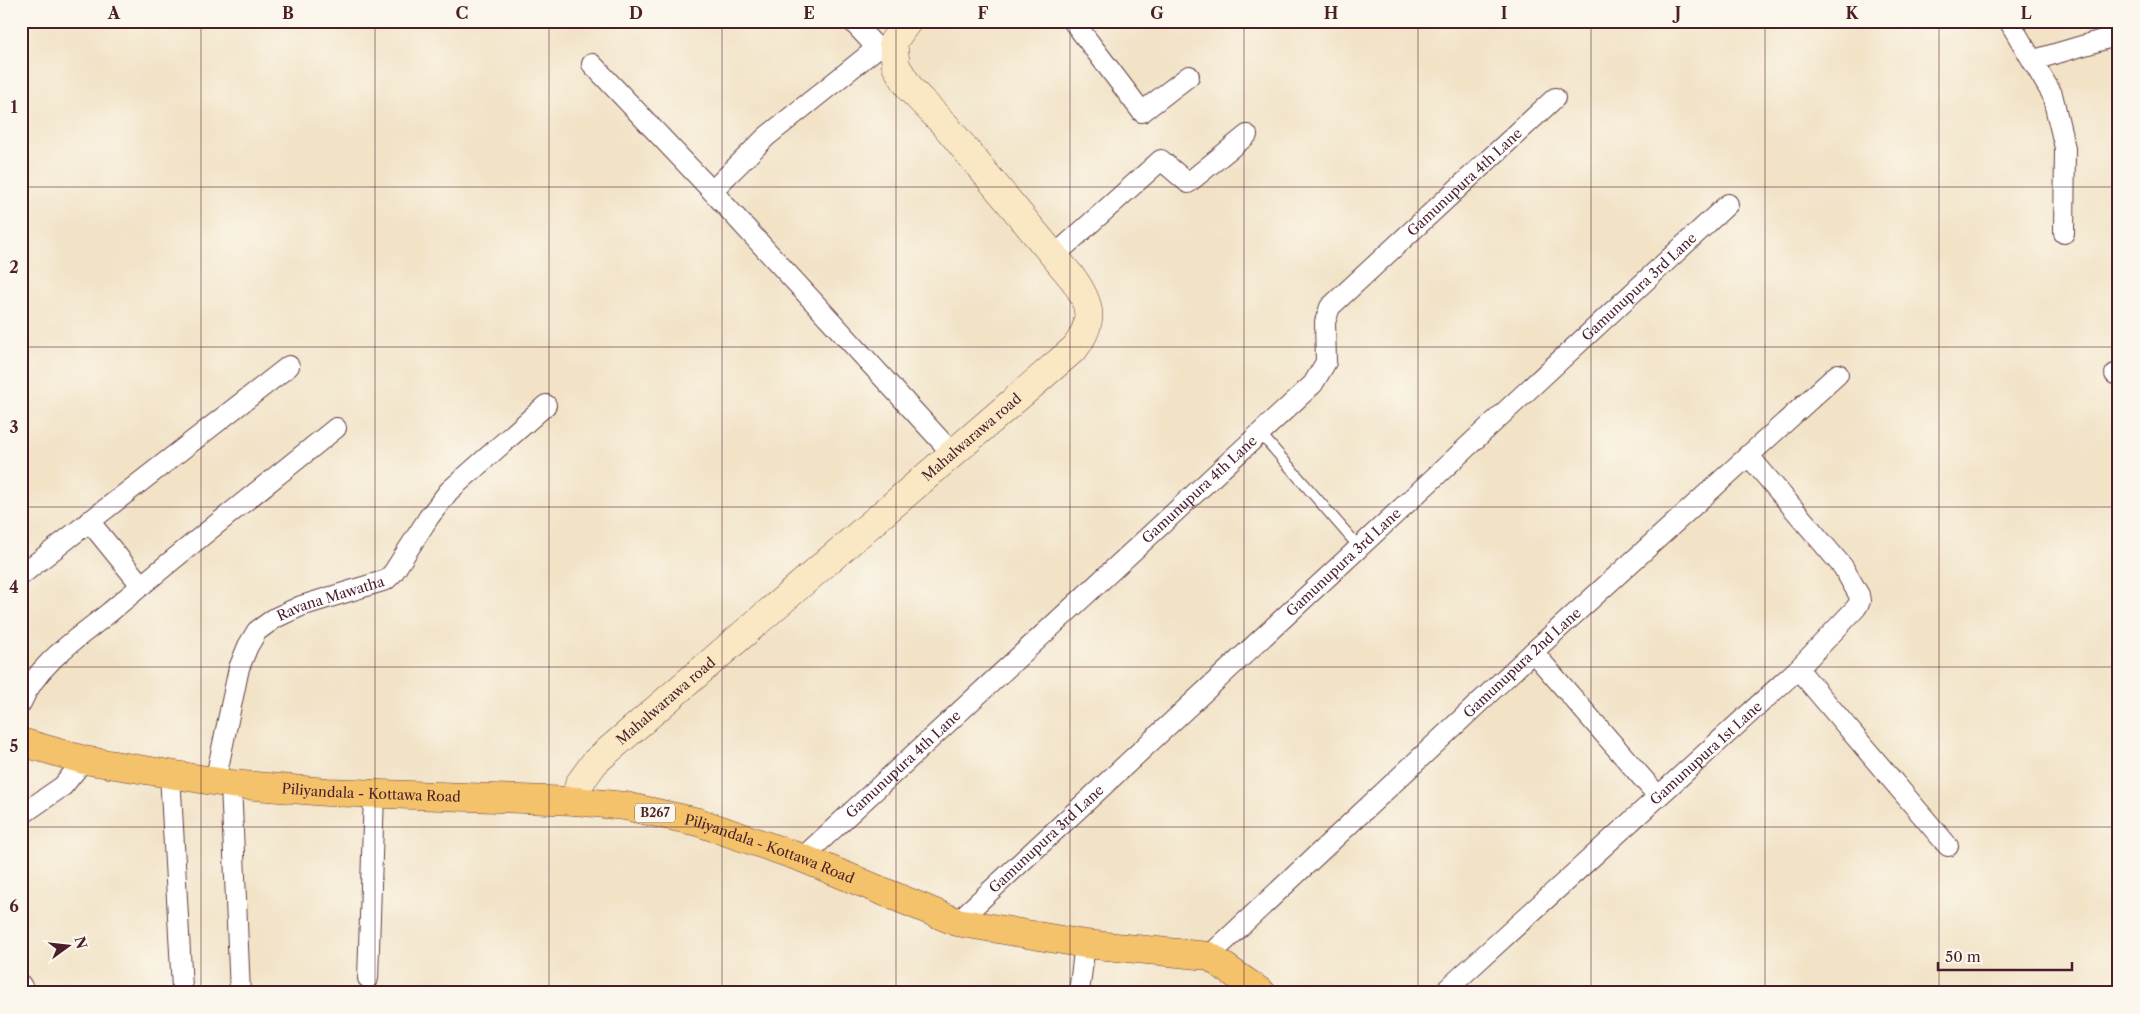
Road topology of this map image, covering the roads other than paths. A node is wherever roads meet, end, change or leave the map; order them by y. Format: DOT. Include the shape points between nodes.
graph roads {
  1 [pos="852,21"];
  2 [pos="908,21"];
  3 [pos="1073,21"];
  4 [pos="2009,21"];
  5 [pos="2119,35"];
  6 [pos="885,48"];
  7 [pos="2034,60"];
  8 [pos="592,64"];
  9 [pos="1189,76"];
  10 [pos="1555,98"];
  11 [pos="1247,134"];
  12 [pos="712,191"];
  13 [pos="1728,204"];
  14 [pos="2064,233"];
  15 [pos="1054,256"];
  16 [pos="289,366"];
  17 [pos="1838,374"];
  18 [pos="546,405"];
  19 [pos="336,428"];
  20 [pos="1260,433"];
  21 [pos="953,454"];
  22 [pos="1748,455"];
  23 [pos="89,521"];
  24 [pos="1360,547"];
  25 [pos="22,574"];
  26 [pos="141,585"];
  27 [pos="1533,652"];
  28 [pos="1798,669"];
  29 [pos="21,703"];
  30 [pos="21,742"];
  31 [pos="84,760"];
  32 [pos="170,774"];
  33 [pos="223,783"];
  34 [pos="374,794"];
  35 [pos="1658,796"];
  36 [pos="575,800"];
  37 [pos="21,815"];
  38 [pos="1948,846"];
  39 [pos="802,858"];
  40 [pos="957,922"];
  41 [pos="1085,944"];
  42 [pos="1209,956"];
  43 [pos="368,978"];
  44 [pos="21,985"];
  45 [pos="182,988"];
  46 [pos="24,993"];
  47 [pos="240,993"];
  48 [pos="1079,993"];
  49 [pos="1262,993"];
  50 [pos="1443,993"];
  1 -- 6 [label="street"];
  2 -- 6 [label="street"];
  3 -- 9 [label="street" via="1142,112"];
  4 -- 7 [label="street"];
  5 -- 7 [label="street"];
  6 -- 12 [label="street" via="766,137"];
  6 -- 15 [label="street, Mahalwarawa road" via="912,90"];
  7 -- 14 [label="street" via="2052,94 2065,148"];
  8 -- 12 [label="street"];
  10 -- 20 [label="street, Gamunupura 4th Lane" via="1330,307 1325,322 1326,362 1314,384"];
  11 -- 15 [label="street" via="1188,183 1161,160"];
  12 -- 21 [label="street"];
  13 -- 24 [label="street, Gamunupura 3rd Lane"];
  15 -- 21 [label="street, Mahalwarawa road" via="1085,296 1089,310 1085,335 1075,348"];
  16 -- 23 [label="street"];
  17 -- 22 [label="street, Gamunupura 2nd Lane"];
  18 -- 33 [label="street, Ravana Mawatha" via="449,492 386,580 301,606 274,618 257,631 239,668"];
  19 -- 26 [label="street"];
  20 -- 24 [label="lane"];
  20 -- 39 [label="street, Gamunupura 4th Lane"];
  21 -- 36 [label="street, Mahalwarawa road" via="595,762 579,784"];
  22 -- 27 [label="street, Gamunupura 2nd Lane"];
  22 -- 28 [label="street, Gamunupura 1st Lane" via="1842,567 1859,595 1856,608"];
  23 -- 25 [label="street"];
  23 -- 26 [label="street"];
  24 -- 40 [label="street, Gamunupura 3rd Lane"];
  26 -- 29 [label="street" via="43,668 28,686"];
  27 -- 35 [label="street"];
  27 -- 42 [label="street, Gamunupura 2nd Lane"];
  28 -- 35 [label="street, Gamunupura 1st Lane"];
  28 -- 38 [label="street"];
  30 -- 31 [label="main road, Piliyandala - Kottawa Road / B267"];
  31 -- 32 [label="main road, Piliyandala - Kottawa Road / B267"];
  31 -- 37 [label="street" via="63,786"];
  32 -- 33 [label="main road, Piliyandala - Kottawa Road / B267"];
  32 -- 45 [label="street"];
  33 -- 34 [label="main road, Piliyandala - Kottawa Road / B267"];
  33 -- 47 [label="street, Ravana Mawatha"];
  34 -- 36 [label="main road, Piliyandala - Kottawa Road / B267"];
  34 -- 43 [label="street"];
  35 -- 50 [label="street, Gamunupura 1st Lane"];
  36 -- 39 [label="main road, Piliyandala - Kottawa Road / B267" via="625,806 698,822"];
  39 -- 40 [label="main road, Piliyandala - Kottawa Road / B267"];
  40 -- 41 [label="main road, Piliyandala - Kottawa Road / B267"];
  41 -- 42 [label="main road, Piliyandala - Kottawa Road / B267"];
  41 -- 48 [label="street"];
  42 -- 49 [label="main road, Piliyandala - Kottawa Road / B267"];
  44 -- 46 [label="street"];
}
